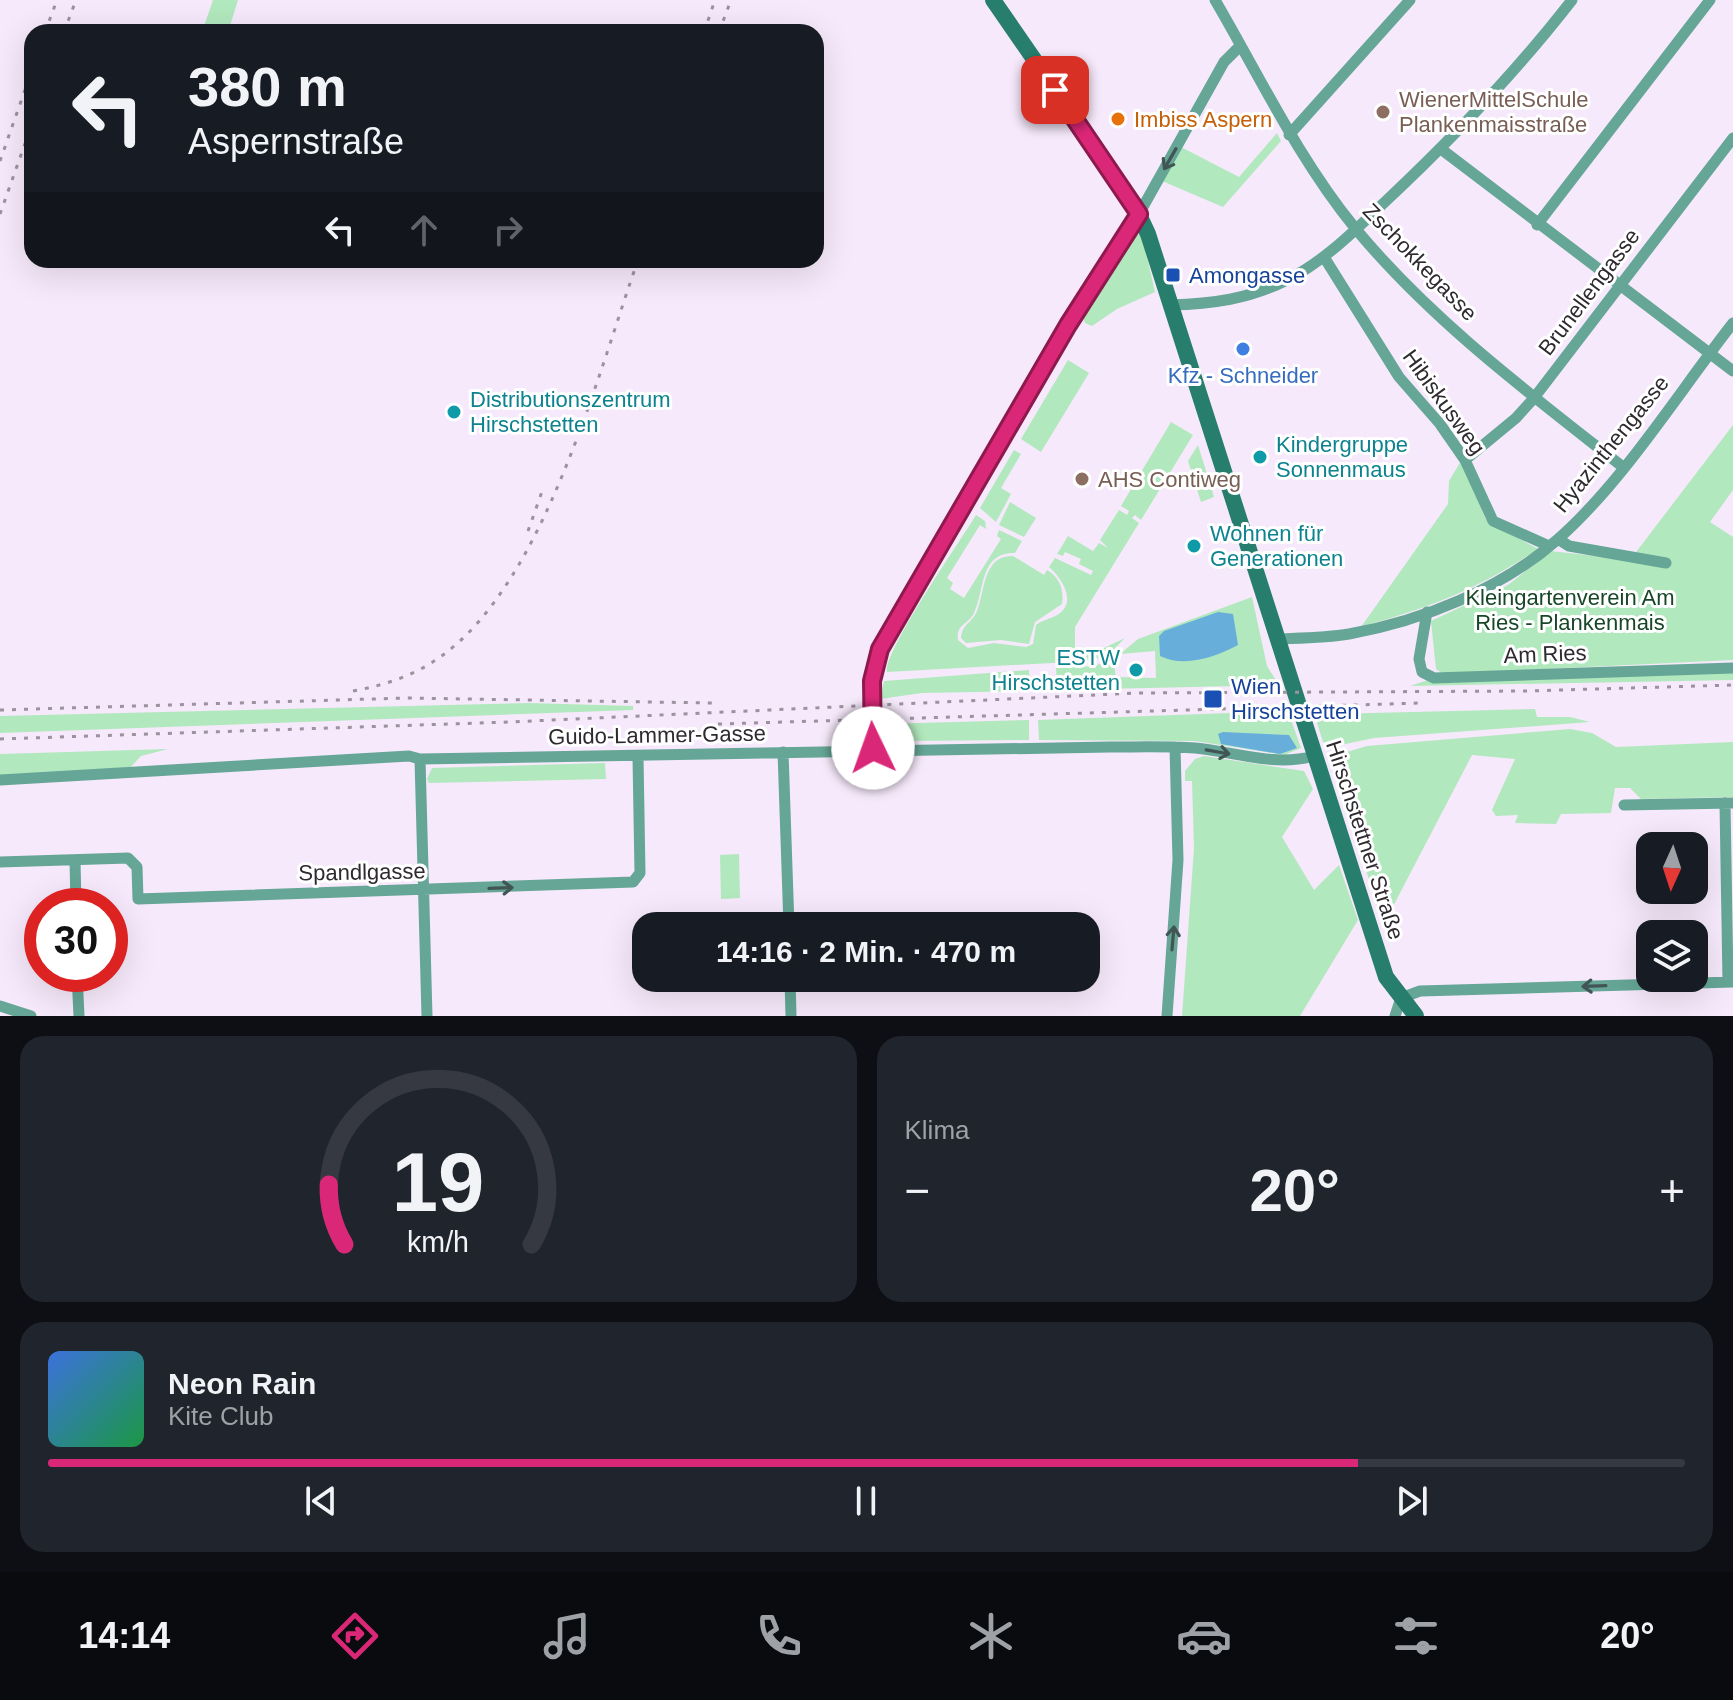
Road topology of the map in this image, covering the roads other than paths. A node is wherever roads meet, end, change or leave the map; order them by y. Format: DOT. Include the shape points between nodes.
graph roads {
  1 [pos="993,0"];
  2 [pos="1410,0"];
  3 [pos="1572,0"];
  4 [pos="1710,0"];
  5 [pos="1219,2"];
  6 [pos="1240,46"];
  7 [pos="1289,135"];
  8 [pos="1733,138"];
  9 [pos="1441,149"];
  10 [pos="1139,214"];
  11 [pos="1537,225"];
  12 [pos="1355,228"];
  13 [pos="1324,257"];
  14 [pos="1618,287"];
  15 [pos="1170,305"];
  16 [pos="1733,323"];
  17 [pos="1709,354"];
  18 [pos="1733,371"];
  19 [pos="1534,398"];
  20 [pos="1465,460"];
  21 [pos="1623,467"];
  22 [pos="1553,542"];
  23 [pos="1666,563"];
  24 [pos="1427,612"];
  25 [pos="1276,639"];
  26 [pos="1733,668"];
  27 [pos="1175,747"];
  28 [pos="873,748"];
  29 [pos="783,752"];
  30 [pos="1314,756"];
  31 [pos="638,757"];
  32 [pos="420,759"];
  33 [pos="0,780"];
  34 [pos="1729,803"];
  35 [pos="1624,805"];
  36 [pos="75,860"];
  37 [pos="0,862"];
  38 [pos="76,888"];
  39 [pos="424,892"];
  40 [pos="789,912"];
  41 [pos="1731,982"];
  42 [pos="78,992"];
  43 [pos="790,992"];
  44 [pos="1401,998"];
  45 [pos="0,1006"];
  46 [pos="31,1016"];
  47 [pos="79,1016"];
  48 [pos="427,1016"];
  49 [pos="791,1016"];
  50 [pos="1167,1016"];
  51 [pos="1395,1016"];
  52 [pos="1416,1016"];
  1 -- 10 [label="main road, Hirschstettner Straße"];
  2 -- 7 [label="street"];
  3 -- 9 [label="street" via="1508,80"];
  4 -- 11 [label="street"];
  5 -- 6 [label="street, Zschokkegasse"];
  6 -- 7 [label="street, Zschokkegasse"];
  6 -- 10 [label="street, one-way" via="1224,62"];
  7 -- 12 [label="street, Zschokkegasse"];
  8 -- 14 [label="street, Brunellengasse"];
  9 -- 11 [label="street"];
  9 -- 12 [label="street"];
  10 -- 15 [label="main road, Hirschstettner Straße"];
  10 -- 28 [label="street" via="1068,325 880,649 872,681"];
  11 -- 14 [label="street"];
  12 -- 13 [label="street"];
  12 -- 19 [label="street, Zschokkegasse" via="1445,319"];
  13 -- 15 [label="street" via="1251,295 1220,303"];
  13 -- 20 [label="street, Hibiskusweg" via="1399,377"];
  14 -- 17 [label="street"];
  14 -- 19 [label="street, Brunellengasse"];
  15 -- 25 [label="main road, Hirschstettner Straße"];
  16 -- 17 [label="street, Hyazinthengasse"];
  17 -- 18 [label="street"];
  17 -- 21 [label="street, Hyazinthengasse"];
  19 -- 20 [label="street, Brunellengasse"];
  19 -- 21 [label="street, Zschokkegasse"];
  20 -- 22 [label="street, Hibiskusweg" via="1493,521"];
  21 -- 22 [label="street, Hyazinthengasse"];
  22 -- 23 [label="street, Hibiskusweg"];
  22 -- 24 [label="street, Hyazinthengasse" via="1505,578"];
  24 -- 25 [label="street, Hyazinthengasse" via="1348,634"];
  24 -- 26 [label="street, Am Ries" via="1419,659 1422,672 1434,678"];
  25 -- 30 [label="main road, Hirschstettner Straße"];
  27 -- 28 [label="street, Guido-Lammer-Gasse"];
  27 -- 30 [label="street, Guido-Lammer-Gasse, one-way" via="1268,760"];
  50 -- 27 [label="street, one-way" via="1178,860"];
  28 -- 29 [label="street, Guido-Lammer-Gasse"];
  29 -- 31 [label="street, Guido-Lammer-Gasse"];
  29 -- 40 [label="street"];
  30 -- 44 [label="main road, Hirschstettner Straße" via="1386,977"];
  31 -- 32 [label="street, Guido-Lammer-Gasse"];
  39 -- 31 [label="street, Spandlgasse, one-way" via="633,882 640,873"];
  32 -- 33 [label="street, Guido-Lammer-Gasse"];
  32 -- 39 [label="street"];
  34 -- 35 [label="street"];
  34 -- 41 [label="street"];
  36 -- 37 [label="street, Spandlgasse"];
  36 -- 38 [label="street"];
  36 -- 39 [label="street, Spandlgasse" via="131,859 137,867 138,899"];
  39 -- 48 [label="street"];
  41 -- 44 [label="street, one-way" via="1420,991"];
  42 -- 47 [label="street"];
  43 -- 49 [label="street"];
  44 -- 51 [label="street"];
  44 -- 52 [label="main road, Hirschstettner Straße"];
  45 -- 46 [label="street"];
}
